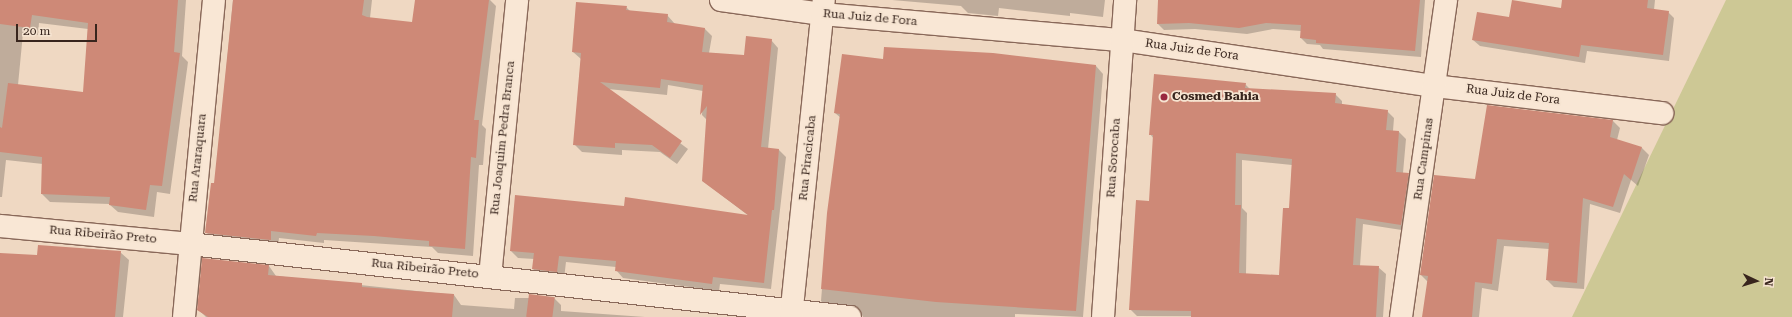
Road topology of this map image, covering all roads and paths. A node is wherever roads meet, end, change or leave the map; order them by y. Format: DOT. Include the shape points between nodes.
graph roads {
  1 [pos="214,0"];
  2 [pos="517,0"];
  3 [pos="721,0"];
  4 [pos="1125,0"];
  5 [pos="1446,0"];
  6 [pos="823,7"];
  7 [pos="1122,40"];
  8 [pos="1434,86"];
  9 [pos="1662,113"];
  10 [pos="0,226"];
  11 [pos="190,244"];
  12 [pos="490,277"];
  13 [pos="791,314"];
  14 [pos="184,317"];
  15 [pos="850,317"];
  16 [pos="1103,317"];
  17 [pos="1401,317"];
  1 -- 11 [label="street, Rua Araraquara"];
  2 -- 12 [label="street, Rua Joaquim Pedra Branca"];
  3 -- 6 [label="street, Rua Juiz de Fora"];
  4 -- 7 [label="street, Rua Sorocaba"];
  5 -- 8 [label="street, Rua Campinas"];
  6 -- 7 [label="street, Rua Juiz de Fora"];
  6 -- 13 [label="street, Rua Piracicaba"];
  7 -- 8 [label="street, Rua Juiz de Fora"];
  7 -- 16 [label="street, Rua Sorocaba"];
  8 -- 9 [label="street, Rua Juiz de Fora"];
  8 -- 17 [label="street, Rua Campinas"];
  10 -- 11 [label="street, Rua Ribeirão Preto"];
  11 -- 12 [label="street, Rua Ribeirão Preto"];
  11 -- 14 [label="street, Rua Araraquara"];
  12 -- 13 [label="street, Rua Ribeirão Preto"];
  13 -- 15 [label="street, Rua Ribeirão Preto"];
}
